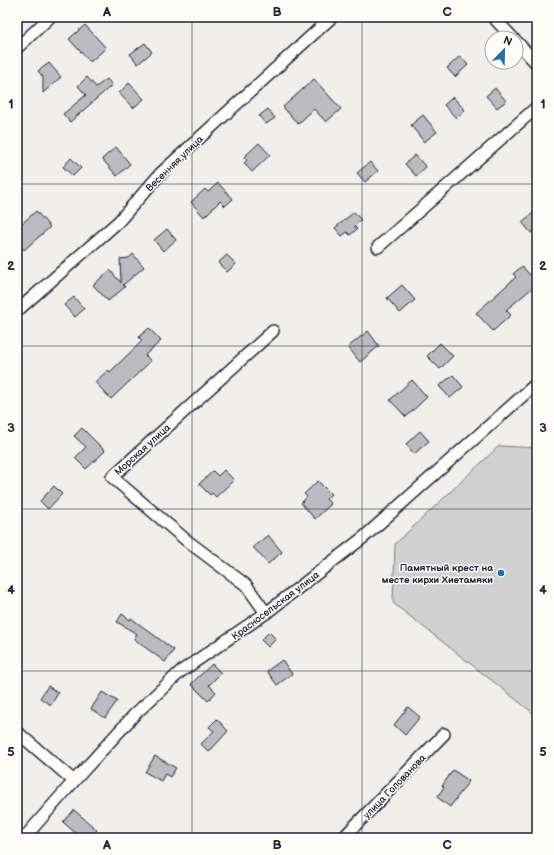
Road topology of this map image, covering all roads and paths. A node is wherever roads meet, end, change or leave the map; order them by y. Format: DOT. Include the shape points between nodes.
graph roads {
  1 [pos="50,17"];
  2 [pos="332,17"];
  3 [pos="493,17"];
  4 [pos="505,30"];
  5 [pos="17,48"];
  6 [pos="524,50"];
  7 [pos="537,64"];
  8 [pos="537,107"];
  9 [pos="378,247"];
  10 [pos="17,311"];
  11 [pos="273,331"];
  12 [pos="537,384"];
  13 [pos="266,614"];
  14 [pos="17,732"];
  15 [pos="444,734"];
  16 [pos="74,781"];
  17 [pos="24,838"];
  18 [pos="343,838"];
  1 -- 5 [label="street"];
  2 -- 10 [label="street, Весенняя улица" via="160,174 119,221"];
  3 -- 4 [label="street"];
  6 -- 7 [label="street"];
  8 -- 9 [label="street"];
  11 -- 13 [label="street, Морская улица" via="112,476 186,540 246,585"];
  12 -- 13 [label="street, Красносельская улица" via="364,537"];
  13 -- 16 [label="street, Красносельская улица" via="180,672 135,714"];
  14 -- 16 [label="street"];
  15 -- 18 [label="street, улица Голованова"];
  16 -- 17 [label="street, Красносельская улица"];
}
